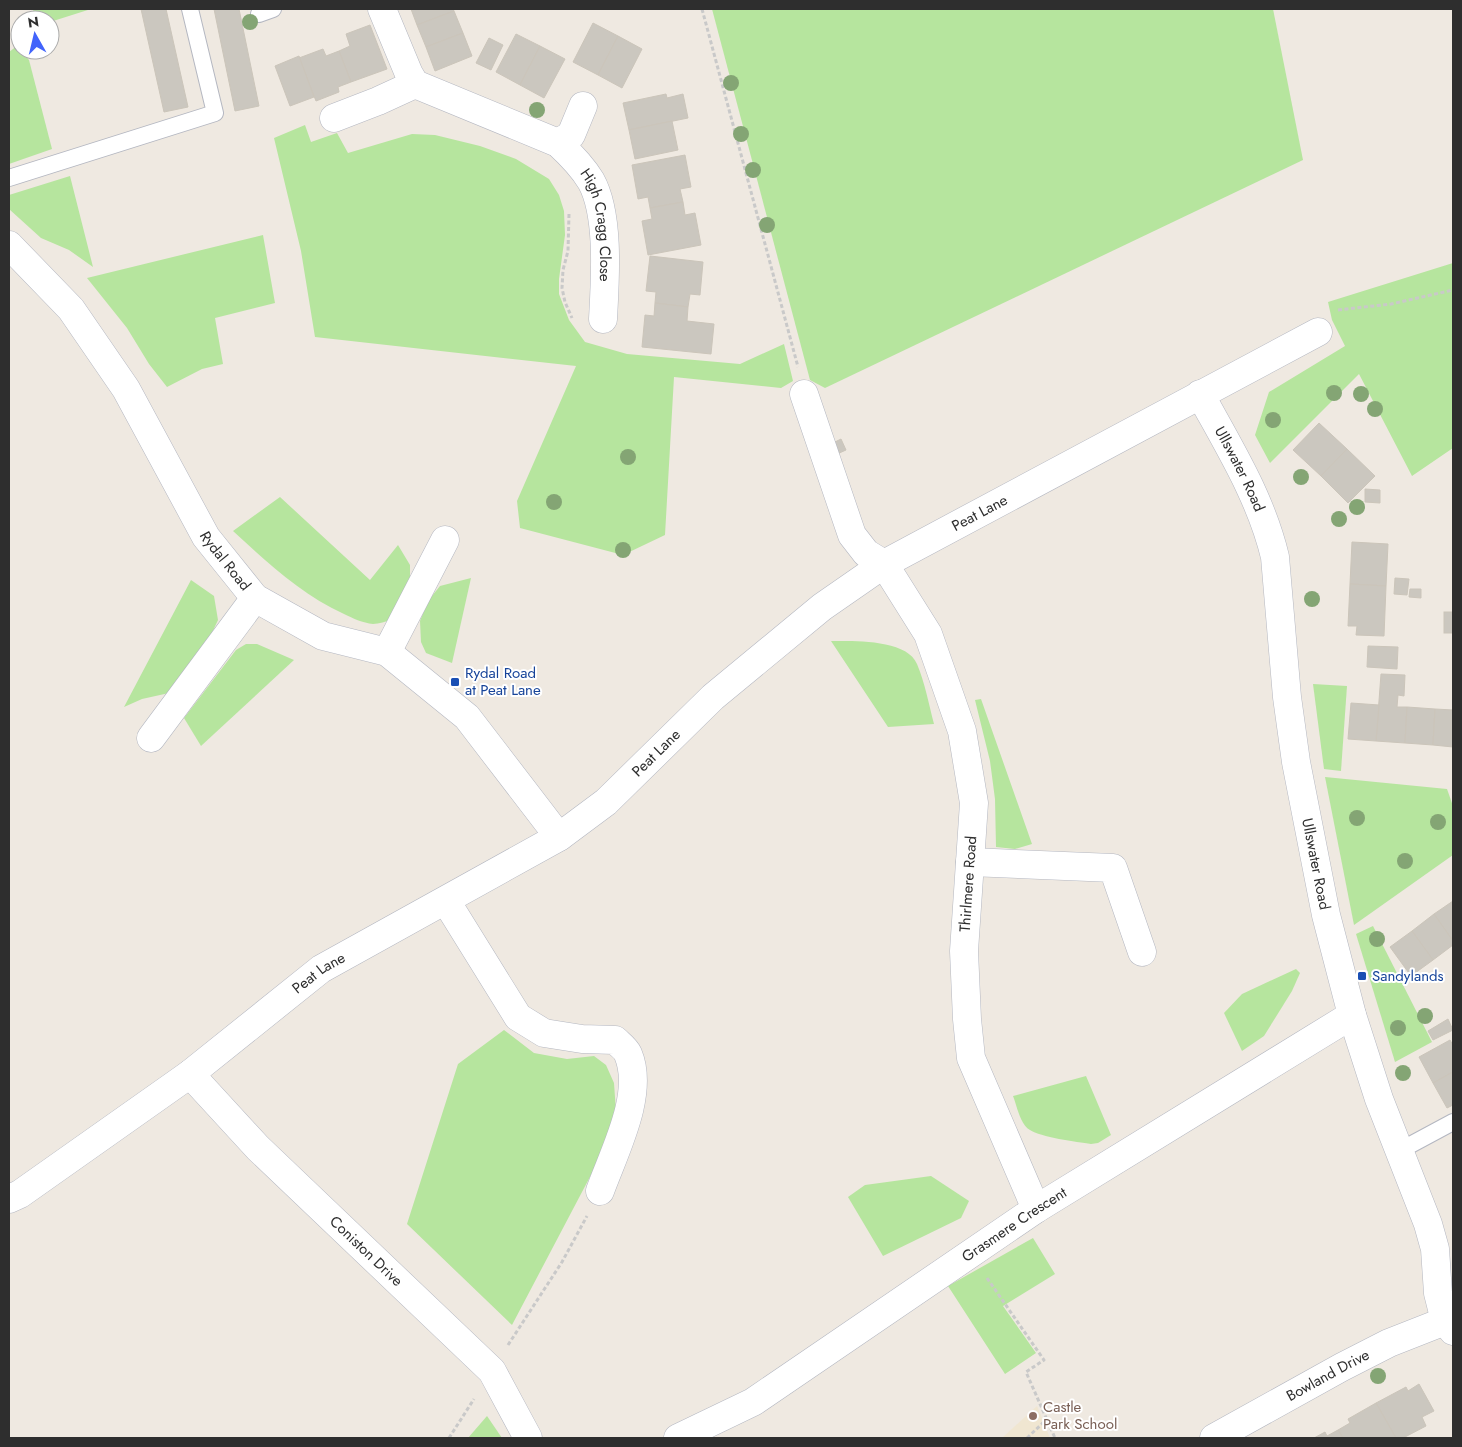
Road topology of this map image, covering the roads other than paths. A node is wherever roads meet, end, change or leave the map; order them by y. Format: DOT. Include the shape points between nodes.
graph roads {
  1 [pos="190,9"];
  2 [pos="382,9"];
  3 [pos="415,84"];
  4 [pos="583,106"];
  5 [pos="334,118"];
  6 [pos="558,143"];
  7 [pos="9,178"];
  8 [pos="9,244"];
  9 [pos="603,319"];
  10 [pos="1318,332"];
  11 [pos="804,394"];
  12 [pos="1200,394"];
  13 [pos="445,540"];
  14 [pos="884,564"];
  15 [pos="255,598"];
  16 [pos="387,652"];
  17 [pos="151,738"];
  18 [pos="559,837"];
  19 [pos="970,862"];
  20 [pos="446,901"];
  21 [pos="1142,952"];
  22 [pos="1352,1015"];
  23 [pos="190,1074"];
  24 [pos="1453,1122"];
  25 [pos="1399,1151"];
  26 [pos="600,1191"];
  27 [pos="9,1200"];
  28 [pos="1036,1209"];
  29 [pos="1449,1326"];
  30 [pos="528,1438"];
  31 [pos="678,1438"];
  32 [pos="1214,1438"];
  1 -- 7 [label="lane" via="216,113"];
  2 -- 3 [label="street"];
  3 -- 5 [label="street"];
  3 -- 6 [label="street, High Cragg Close"];
  4 -- 6 [label="street" via="571,135"];
  6 -- 9 [label="street, High Cragg Close" via="576,159 592,183 598,201 604,250"];
  8 -- 15 [label="street, Rydal Road" via="71,309 126,390 206,537"];
  10 -- 12 [label="street, Peat Lane"];
  11 -- 14 [label="street" via="852,535 866,554"];
  12 -- 14 [label="street, Peat Lane"];
  12 -- 22 [label="street, Ullswater Road" via="1250,487 1270,535 1275,557 1286,697 1296,762 1326,915"];
  13 -- 16 [label="street"];
  14 -- 18 [label="street, Peat Lane" via="822,607 713,697 606,802"];
  14 -- 19 [label="street, Thirlmere Road" via="928,634 962,731 974,803"];
  15 -- 16 [label="street, Rydal Road" via="323,636"];
  15 -- 17 [label="street"];
  16 -- 18 [label="street, Rydal Road" via="467,717"];
  18 -- 20 [label="street, Peat Lane"];
  19 -- 21 [label="street" via="1113,868"];
  19 -- 28 [label="street, Thirlmere Road" via="964,951 971,1058"];
  20 -- 23 [label="street, Peat Lane" via="321,969"];
  20 -- 26 [label="street" via="518,1017 544,1033 615,1040 628,1052 634,1079 630,1111"];
  22 -- 25 [label="street, Ullswater Road"];
  22 -- 28 [label="street, Grasmere Crescent"];
  23 -- 27 [label="street, Peat Lane"];
  23 -- 30 [label="street, Coniston Drive" via="258,1148 492,1371"];
  24 -- 25 [label="lane"];
  25 -- 29 [label="street, Ullswater Road" via="1428,1224 1435,1249 1438,1293"];
  28 -- 31 [label="street, Grasmere Crescent" via="753,1402"];
  29 -- 32 [label="street, Bowland Drive" via="1389,1343"];
}
